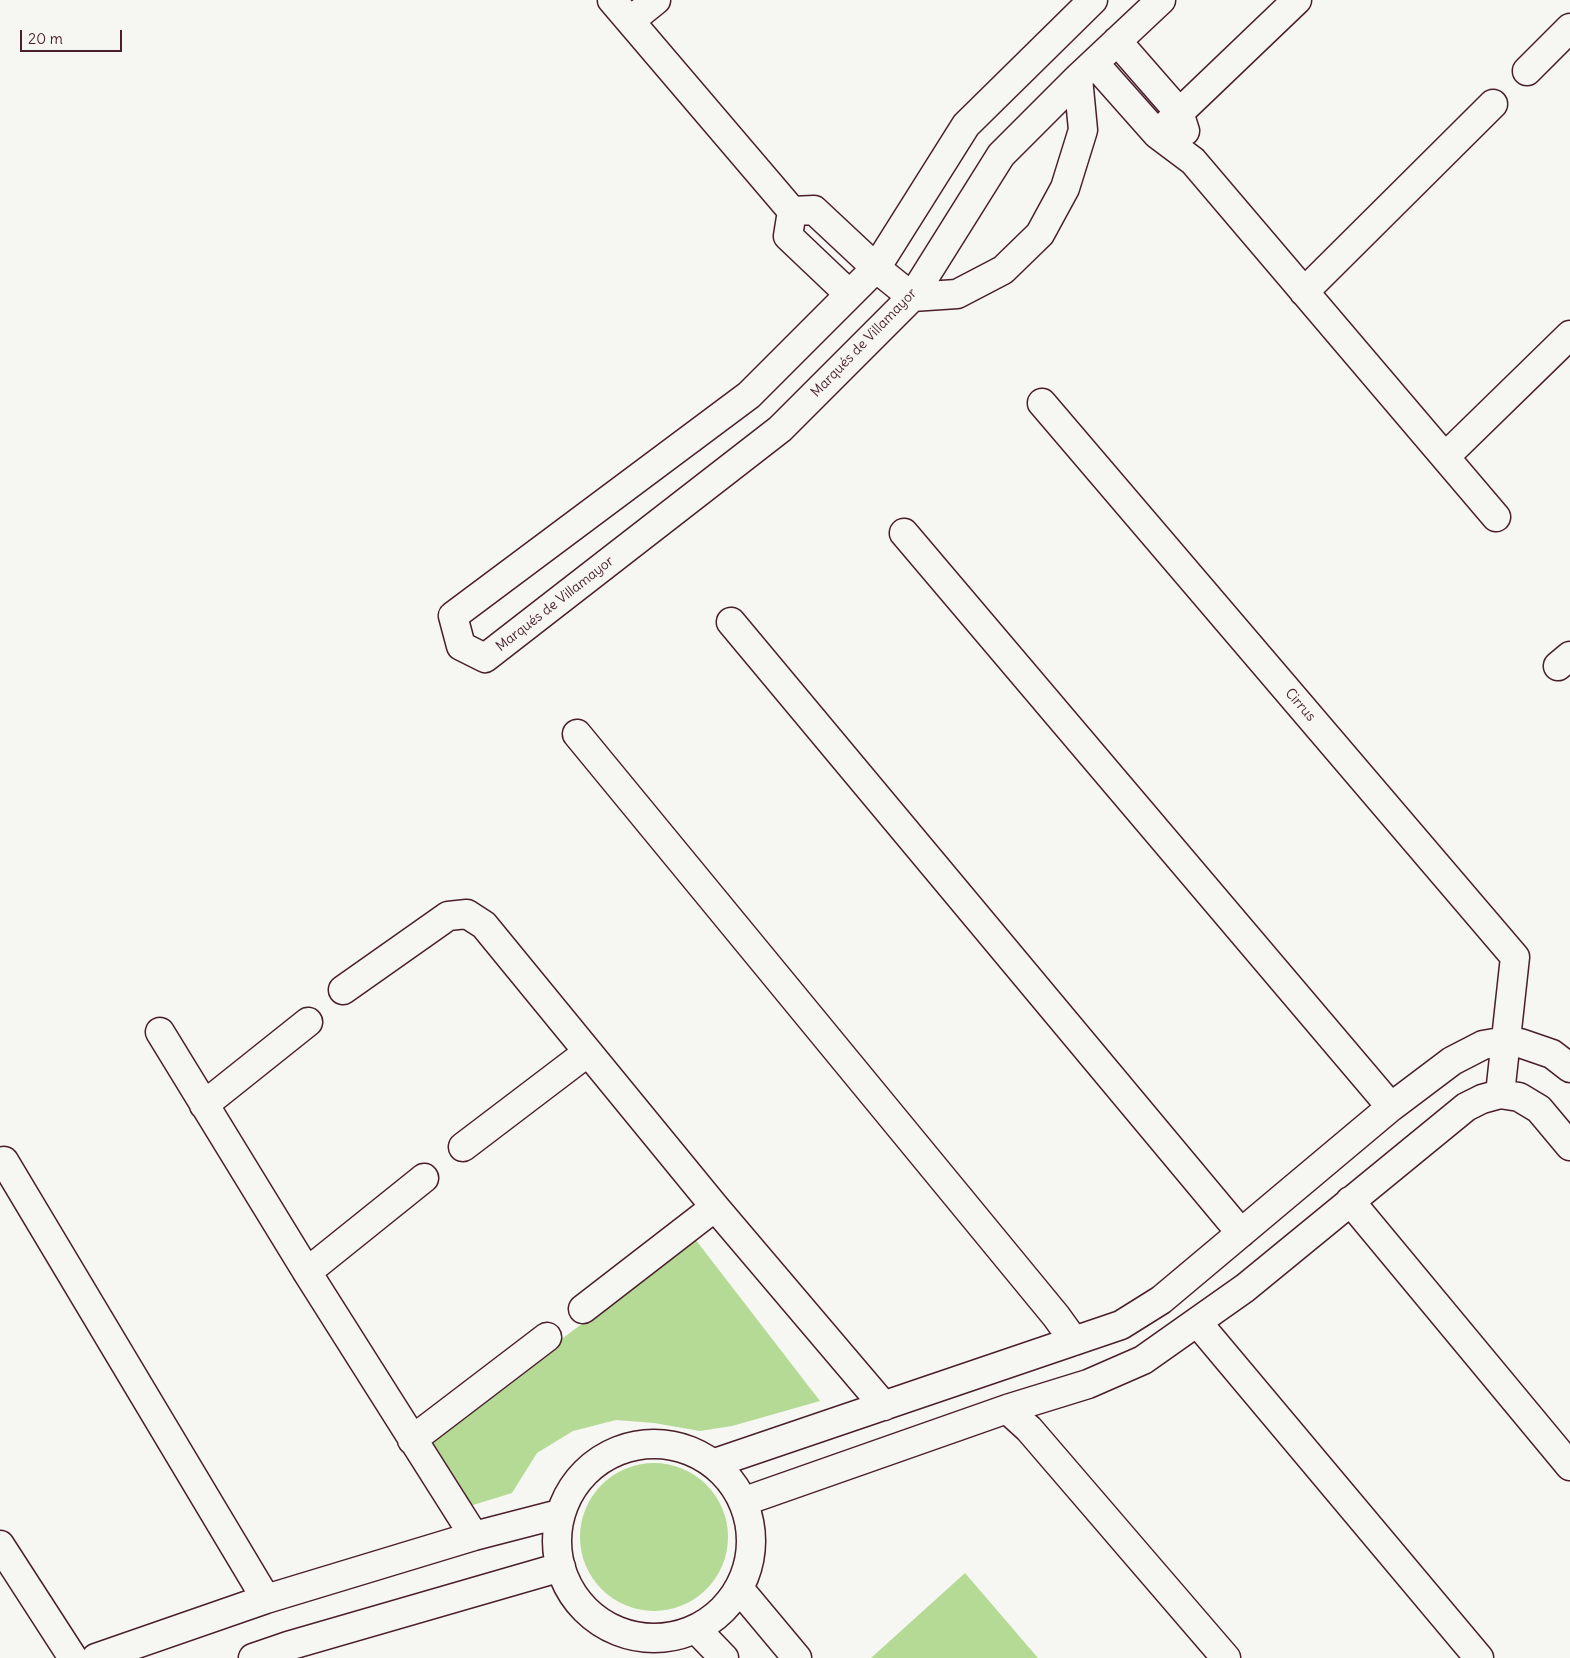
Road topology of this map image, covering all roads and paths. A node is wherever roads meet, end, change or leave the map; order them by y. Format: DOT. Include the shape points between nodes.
graph roads {
  1 [pos="612,0"];
  2 [pos="656,0"];
  3 [pos="1094,0"];
  4 [pos="1161,0"];
  5 [pos="1297,0"];
  6 [pos="630,21"];
  7 [pos="1570,28"];
  8 [pos="1117,41"];
  9 [pos="1086,70"];
  10 [pos="1527,71"];
  11 [pos="1493,104"];
  12 [pos="1179,112"];
  13 [pos="1157,134"];
  14 [pos="1193,161"];
  15 [pos="792,211"];
  16 [pos="876,268"];
  17 [pos="1304,292"];
  18 [pos="849,294"];
  19 [pos="912,297"];
  20 [pos="1570,335"];
  21 [pos="1042,403"];
  22 [pos="1445,457"];
  23 [pos="1496,517"];
  24 [pos="904,533"];
  25 [pos="731,622"];
  26 [pos="577,734"];
  27 [pos="342,990"];
  28 [pos="308,1022"];
  29 [pos="160,1032"];
  30 [pos="1507,1032"];
  31 [pos="588,1052"];
  32 [pos="1570,1068"];
  33 [pos="1500,1094"];
  34 [pos="204,1105"];
  35 [pos="1391,1107"];
  36 [pos="1570,1146"];
  37 [pos="463,1147"];
  38 [pos="4,1161"];
  39 [pos="424,1178"];
  40 [pos="1350,1201"];
  41 [pos="715,1207"];
  42 [pos="1241,1233"];
  43 [pos="307,1272"];
  44 [pos="582,1309"];
  45 [pos="1197,1322"];
  46 [pos="546,1337"];
  47 [pos="1074,1342"];
  48 [pos="884,1406"];
  49 [pos="1006,1409"];
  50 [pos="412,1440"];
  51 [pos="715,1463"];
  52 [pos="1570,1466"];
  53 [pos="745,1501"];
  54 [pos="559,1514"];
  55 [pos="474,1536"];
  56 [pos="0,1545"];
  57 [pos="561,1568"];
  58 [pos="741,1592"];
  59 [pos="266,1599"];
  60 [pos="697,1630"];
  61 [pos="292,1652"];
  62 [pos="73,1658"];
  63 [pos="96,1658"];
  64 [pos="253,1658"];
  65 [pos="724,1658"];
  66 [pos="797,1658"];
  67 [pos="1226,1658"];
  68 [pos="1479,1658"];
  1 -- 6 [label="street"];
  2 -- 6 [label="street"];
  3 -- 16 [label="street, Marqués de Villamayor" via="966,125"];
  4 -- 8 [label="street, Marqués de Villamayor"];
  5 -- 12 [label="street"];
  6 -- 15 [label="street"];
  7 -- 10 [label="street"];
  8 -- 9 [label="street, Marqués de Villamayor"];
  8 -- 12 [label="street"];
  9 -- 13 [label="street"];
  9 -- 19 [label="street, Marqués de Villamayor" via="1001,155"];
  9 -- 19 [label="street" via="1083,130 1065,188 1040,234 1003,270 957,294"];
  11 -- 17 [label="street"];
  12 -- 13 [label="street"];
  12 -- 14 [label="street"];
  13 -- 14 [label="street"];
  14 -- 17 [label="street"];
  15 -- 16 [label="street" via="814,210"];
  15 -- 18 [label="street" via="788,236"];
  16 -- 18 [label="street, Marqués de Villamayor"];
  16 -- 19 [label="street"];
  17 -- 22 [label="street"];
  18 -- 19 [label="street, Marqués de Villamayor" via="748,395 453,616 461,646 485,658 780,429"];
  20 -- 22 [label="street"];
  21 -- 30 [label="street, Cirrus" via="1515,957"];
  22 -- 23 [label="street"];
  24 -- 35 [label="street"];
  25 -- 42 [label="street"];
  26 -- 47 [label="street" via="1050,1308"];
  27 -- 31 [label="street" via="448,916 467,914 484,925"];
  28 -- 34 [label="street"];
  29 -- 34 [label="street"];
  30 -- 32 [label="street" via="1520,1043 1552,1054"];
  30 -- 33 [label="street, Cirrus"];
  30 -- 35 [label="street" via="1452,1061"];
  31 -- 37 [label="street"];
  31 -- 41 [label="street"];
  33 -- 36 [label="street" via="1519,1097 1539,1109"];
  33 -- 40 [label="street" via="1466,1107"];
  34 -- 43 [label="street"];
  35 -- 42 [label="street"];
  38 -- 59 [label="street"];
  39 -- 43 [label="street"];
  40 -- 45 [label="street" via="1245,1288"];
  40 -- 52 [label="street"];
  41 -- 44 [label="street"];
  41 -- 48 [label="street"];
  42 -- 47 [label="street" via="1161,1300 1122,1325"];
  43 -- 50 [label="street"];
  45 -- 49 [label="street" via="1143,1360 1088,1384"];
  45 -- 68 [label="street"];
  46 -- 50 [label="street"];
  47 -- 48 [label="street"];
  48 -- 51 [label="street"];
  49 -- 53 [label="street"];
  49 -- 67 [label="street" via="1029,1429"];
  50 -- 55 [label="street"];
  51 -- 53 [label="street"];
  51 -- 54 [label="street" via="691,1449 664,1443 636,1444 610,1452 588,1468 570,1490"];
  53 -- 58 [label="street" via="750,1546"];
  54 -- 55 [label="street"];
  54 -- 57 [label="street" via="556,1551"];
  55 -- 59 [label="street"];
  56 -- 62 [label="street"];
  57 -- 60 [label="street" via="590,1615 623,1634 661,1640"];
  57 -- 61 [label="street"];
  58 -- 60 [label="street" via="722,1614"];
  58 -- 66 [label="street"];
  59 -- 63 [label="street"];
  60 -- 65 [label="street"];
  61 -- 64 [label="street"];
}
